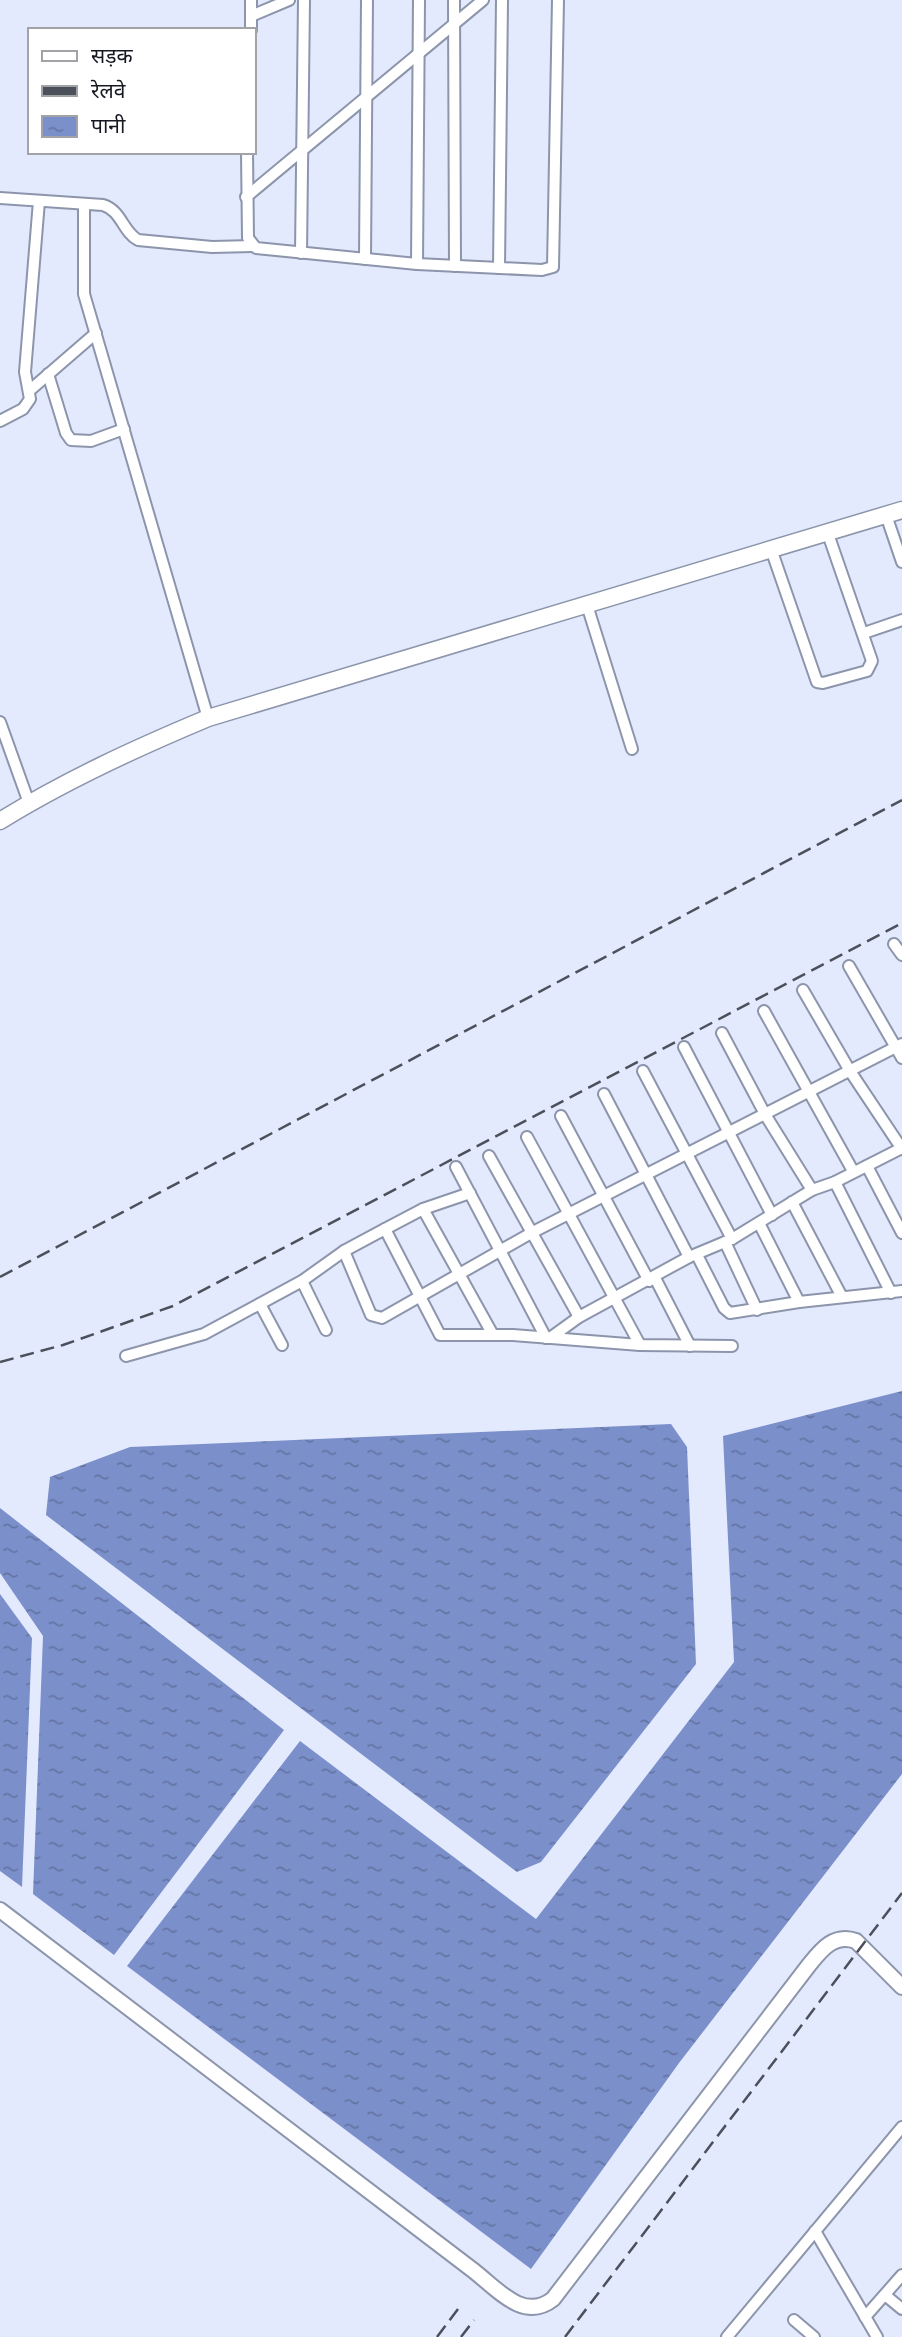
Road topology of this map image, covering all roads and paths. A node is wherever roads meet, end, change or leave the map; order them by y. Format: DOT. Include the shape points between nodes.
graph roads {
  1 [pos="251,0"];
  2 [pos="289,0"];
  3 [pos="304,0"];
  4 [pos="367,0"];
  5 [pos="419,0"];
  6 [pos="454,0"];
  7 [pos="484,0"];
  8 [pos="502,0"];
  9 [pos="558,0"];
  10 [pos="251,16"];
  11 [pos="454,27"];
  12 [pos="251,28"];
  13 [pos="417,57"];
  14 [pos="365,98"];
  15 [pos="303,151"];
  16 [pos="247,154"];
  17 [pos="246,197"];
  18 [pos="0,198"];
  19 [pos="38,201"];
  20 [pos="84,204"];
  21 [pos="253,246"];
  22 [pos="301,254"];
  23 [pos="365,259"];
  24 [pos="417,264"];
  25 [pos="455,266"];
  26 [pos="499,268"];
  27 [pos="96,333"];
  28 [pos="48,374"];
  29 [pos="29,391"];
  30 [pos="0,421"];
  31 [pos="124,429"];
  32 [pos="894,512"];
  33 [pos="827,531"];
  34 [pos="771,549"];
  35 [pos="902,562"];
  36 [pos="587,605"];
  37 [pos="902,620"];
  38 [pos="864,633"];
  39 [pos="208,718"];
  40 [pos="0,722"];
  41 [pos="632,749"];
  42 [pos="29,803"];
  43 [pos="0,821"];
  44 [pos="894,944"];
  45 [pos="902,956"];
  46 [pos="849,967"];
  47 [pos="803,990"];
  48 [pos="764,1011"];
  49 [pos="722,1033"];
  50 [pos="899,1045"];
  51 [pos="684,1047"];
  52 [pos="902,1058"];
  53 [pos="643,1071"];
  54 [pos="850,1071"];
  55 [pos="604,1094"];
  56 [pos="808,1094"];
  57 [pos="561,1116"];
  58 [pos="766,1116"];
  59 [pos="729,1132"];
  60 [pos="527,1137"];
  61 [pos="902,1148"];
  62 [pos="686,1152"];
  63 [pos="489,1156"];
  64 [pos="867,1166"];
  65 [pos="456,1167"];
  66 [pos="853,1171"];
  67 [pos="646,1175"];
  68 [pos="835,1182"];
  69 [pos="812,1190"];
  70 [pos="470,1193"];
  71 [pos="604,1196"];
  72 [pos="792,1202"];
  73 [pos="423,1209"];
  74 [pos="568,1215"];
  75 [pos="772,1215"];
  76 [pos="759,1223"];
  77 [pos="385,1229"];
  78 [pos="533,1232"];
  79 [pos="902,1233"];
  80 [pos="729,1241"];
  81 [pos="499,1250"];
  82 [pos="344,1251"];
  83 [pos="693,1256"];
  84 [pos="458,1273"];
  85 [pos="652,1279"];
  86 [pos="302,1281"];
  87 [pos="896,1292"];
  88 [pos="419,1295"];
  89 [pos="842,1297"];
  90 [pos="615,1299"];
  91 [pos="799,1301"];
  92 [pos="260,1304"];
  93 [pos="757,1310"];
  94 [pos="579,1317"];
  95 [pos="326,1330"];
  96 [pos="493,1335"];
  97 [pos="548,1338"];
  98 [pos="282,1345"];
  99 [pos="640,1345"];
  100 [pos="690,1346"];
  101 [pos="732,1346"];
  102 [pos="127,1356"];
  103 [pos="0,1910"];
  104 [pos="902,1987"];
  105 [pos="902,2127"];
  106 [pos="815,2231"];
  107 [pos="902,2274"];
  108 [pos="885,2295"];
  109 [pos="902,2309"];
  110 [pos="865,2318"];
  111 [pos="794,2320"];
  112 [pos="727,2337"];
  113 [pos="814,2337"];
  114 [pos="877,2337"];
  1 -- 10 [label="street"];
  2 -- 10 [label="street"];
  3 -- 15 [label="street"];
  4 -- 14 [label="street"];
  5 -- 13 [label="street"];
  6 -- 11 [label="street"];
  7 -- 11 [label="street"];
  8 -- 26 [label="street"];
  9 -- 26 [label="street" via="555,263 542,270"];
  10 -- 12 [label="street"];
  11 -- 13 [label="street"];
  11 -- 25 [label="street"];
  13 -- 14 [label="street"];
  13 -- 24 [label="street"];
  14 -- 15 [label="street"];
  14 -- 23 [label="street"];
  15 -- 17 [label="street"];
  15 -- 22 [label="street"];
  16 -- 17 [label="street"];
  17 -- 21 [label="street" via="248,238"];
  18 -- 19 [label="street"];
  19 -- 20 [label="street"];
  19 -- 29 [label="street" via="25,372"];
  20 -- 21 [label="street" via="115,211 138,240"];
  20 -- 27 [label="street" via="82,280"];
  21 -- 22 [label="street"];
  22 -- 23 [label="street"];
  23 -- 24 [label="street"];
  24 -- 25 [label="street"];
  25 -- 26 [label="street"];
  27 -- 28 [label="street"];
  27 -- 31 [label="street"];
  28 -- 29 [label="street"];
  28 -- 31 [label="street" via="71,440 82,443"];
  29 -- 30 [label="street" via="28,404"];
  31 -- 39 [label="street"];
  32 -- 33 [label="main road"];
  32 -- 35 [label="street"];
  33 -- 34 [label="main road"];
  33 -- 38 [label="street"];
  34 -- 36 [label="main road"];
  34 -- 38 [label="street" via="817,682 870,669"];
  36 -- 39 [label="main road"];
  36 -- 41 [label="street"];
  37 -- 38 [label="street"];
  39 -- 42 [label="main road" via="121,754"];
  40 -- 42 [label="street"];
  42 -- 43 [label="main road"];
  44 -- 45 [label="street"];
  46 -- 50 [label="street"];
  47 -- 54 [label="street"];
  48 -- 56 [label="street"];
  49 -- 58 [label="street"];
  50 -- 52 [label="street"];
  50 -- 54 [label="street"];
  51 -- 59 [label="street"];
  53 -- 62 [label="street"];
  54 -- 56 [label="street"];
  54 -- 61 [label="street"];
  55 -- 67 [label="street"];
  56 -- 58 [label="street"];
  56 -- 66 [label="street"];
  57 -- 71 [label="street"];
  58 -- 59 [label="street"];
  58 -- 69 [label="street"];
  59 -- 62 [label="street"];
  59 -- 75 [label="street"];
  60 -- 74 [label="street"];
  61 -- 64 [label="street"];
  62 -- 67 [label="street"];
  62 -- 80 [label="street"];
  63 -- 78 [label="street"];
  64 -- 66 [label="street"];
  64 -- 79 [label="street"];
  65 -- 70 [label="street"];
  66 -- 68 [label="street"];
  67 -- 71 [label="street"];
  67 -- 83 [label="street"];
  68 -- 69 [label="street"];
  68 -- 87 [label="street"];
  69 -- 72 [label="street"];
  70 -- 73 [label="street"];
  70 -- 81 [label="street"];
  71 -- 74 [label="street"];
  71 -- 85 [label="street"];
  72 -- 75 [label="street"];
  72 -- 89 [label="street"];
  73 -- 77 [label="street"];
  73 -- 84 [label="street"];
  74 -- 78 [label="street"];
  74 -- 90 [label="street"];
  75 -- 76 [label="street"];
  76 -- 80 [label="street"];
  76 -- 91 [label="street"];
  77 -- 82 [label="street"];
  77 -- 88 [label="street"];
  78 -- 81 [label="street"];
  78 -- 94 [label="street"];
  80 -- 83 [label="street"];
  80 -- 93 [label="street"];
  81 -- 84 [label="street"];
  81 -- 97 [label="street"];
  82 -- 86 [label="street"];
  82 -- 88 [label="street" via="373,1318 382,1318"];
  83 -- 85 [label="street"];
  83 -- 93 [label="street" via="727,1311"];
  84 -- 88 [label="street"];
  84 -- 96 [label="street"];
  85 -- 90 [label="street"];
  85 -- 100 [label="street"];
  86 -- 92 [label="street"];
  86 -- 95 [label="street"];
  87 -- 89 [label="street"];
  88 -- 96 [label="street" via="440,1335"];
  89 -- 91 [label="street"];
  90 -- 94 [label="street"];
  90 -- 99 [label="street"];
  91 -- 93 [label="street"];
  92 -- 98 [label="street"];
  92 -- 102 [label="street" via="195,1337"];
  94 -- 97 [label="street"];
  96 -- 97 [label="street"];
  97 -- 99 [label="street"];
  99 -- 100 [label="street"];
  100 -- 101 [label="street"];
  103 -- 104 [label="street" via="529,2310 541,2309 553,2300 830,1943 846,1937 856,1941"];
  105 -- 106 [label="street"];
  106 -- 110 [label="street"];
  106 -- 112 [label="street"];
  107 -- 108 [label="street"];
  108 -- 109 [label="street"];
  108 -- 110 [label="street"];
  110 -- 114 [label="street"];
  111 -- 113 [label="street"];
}
